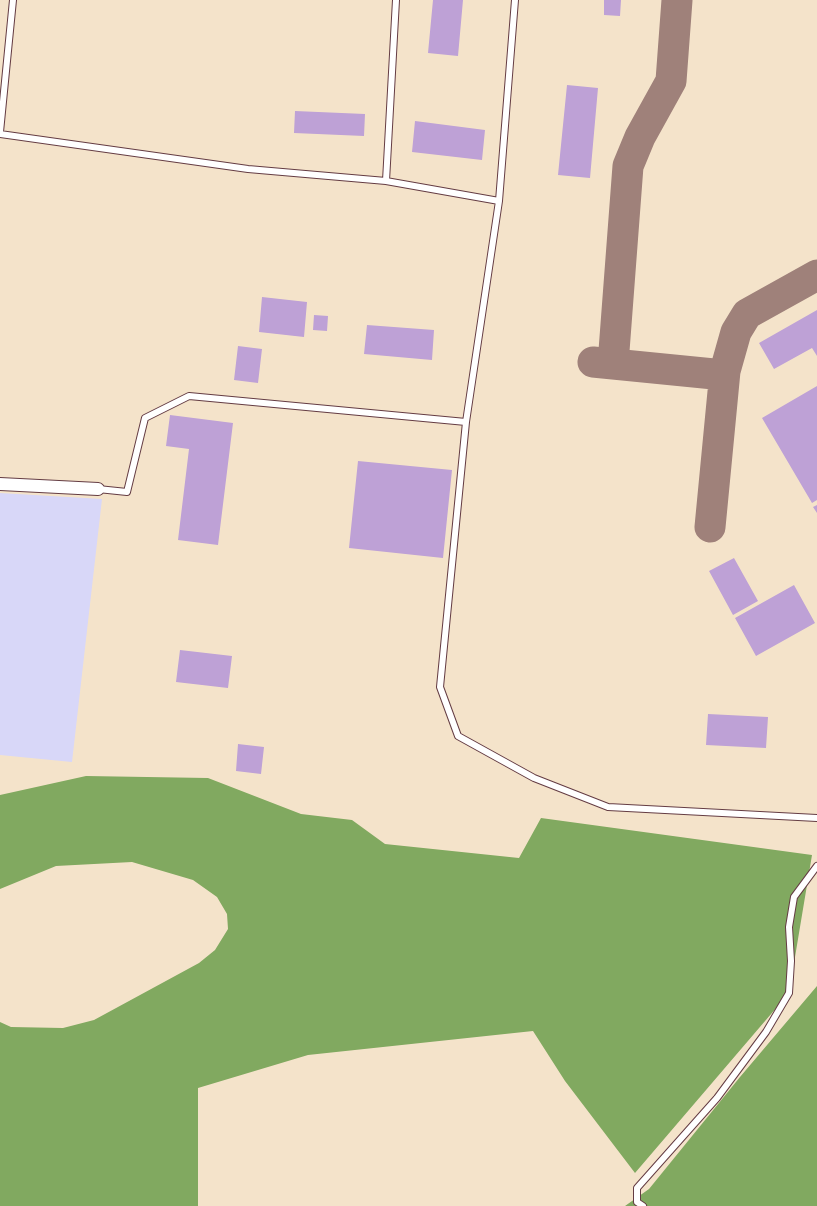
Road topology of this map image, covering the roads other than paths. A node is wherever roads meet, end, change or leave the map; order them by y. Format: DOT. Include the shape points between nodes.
graph roads {
  1 [pos="13,0"];
  2 [pos="396,0"];
  3 [pos="515,0"];
  4 [pos="0,133"];
  5 [pos="386,181"];
  6 [pos="499,201"];
  7 [pos="466,422"];
  8 [pos="0,484"];
  9 [pos="98,489"];
  10 [pos="817,818"];
  11 [pos="817,866"];
  12 [pos="643,1206"];
  1 -- 4 [label="lane"];
  2 -- 5 [label="lane"];
  3 -- 6 [label="lane"];
  4 -- 5 [label="lane" via="248,169"];
  5 -- 6 [label="lane"];
  6 -- 7 [label="lane"];
  7 -- 9 [label="lane" via="189,396 145,418 127,492"];
  7 -- 10 [label="lane" via="440,687 458,736 534,778 608,807"];
  8 -- 9 [label="street"];
  11 -- 12 [label="lane" via="794,897 789,927 789,992 766,1032 717,1098 637,1188 638,1202"];
}
